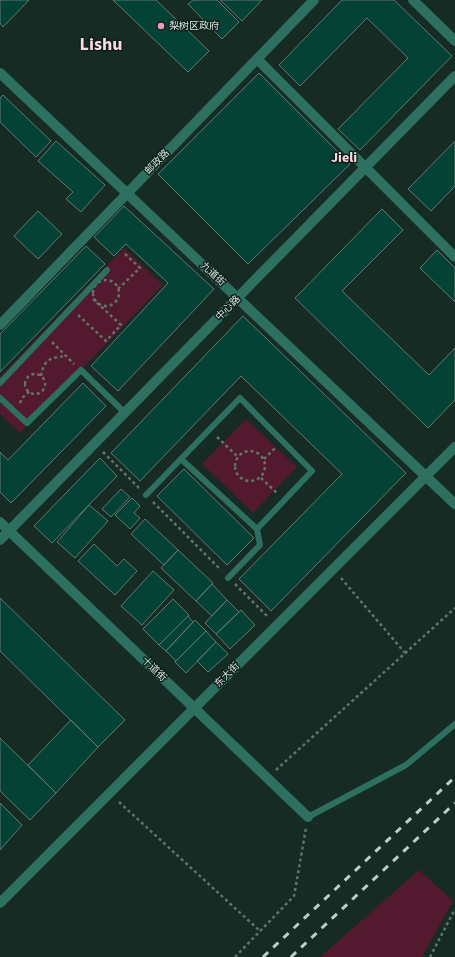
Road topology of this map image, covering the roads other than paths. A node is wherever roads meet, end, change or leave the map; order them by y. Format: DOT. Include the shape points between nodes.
graph roads {
  1 [pos="314,0"];
  2 [pos="413,0"];
  3 [pos="455,41"];
  4 [pos="256,59"];
  5 [pos="0,72"];
  6 [pos="455,76"];
  7 [pos="365,168"];
  8 [pos="127,193"];
  9 [pos="455,257"];
  10 [pos="107,270"];
  11 [pos="238,298"];
  12 [pos="0,325"];
  13 [pos="0,383"];
  14 [pos="0,398"];
  15 [pos="125,413"];
  16 [pos="455,447"];
  17 [pos="181,459"];
  18 [pos="426,476"];
  19 [pos="146,495"];
  20 [pos="455,504"];
  21 [pos="0,522"];
  22 [pos="257,529"];
  23 [pos="9,530"];
  24 [pos="0,540"];
  25 [pos="228,578"];
  26 [pos="194,708"];
  27 [pos="455,724"];
  28 [pos="308,816"];
  29 [pos="0,903"];
  1 -- 4 [label="street, 邮政路"];
  2 -- 3 [label="street"];
  4 -- 7 [label="street"];
  4 -- 8 [label="street, 邮政路"];
  5 -- 8 [label="street, 九道街"];
  6 -- 7 [label="street, 中心路"];
  7 -- 9 [label="street"];
  7 -- 11 [label="street, 中心路"];
  8 -- 11 [label="street, 九道街"];
  8 -- 12 [label="street, 邮政路"];
  10 -- 13 [label="lane"];
  11 -- 15 [label="street, 中心路"];
  11 -- 18 [label="street, 九道街"];
  14 -- 15 [label="lane" via="27,423 80,370"];
  15 -- 23 [label="street, 中心路"];
  16 -- 18 [label="street, 东大街"];
  17 -- 19 [label="lane"];
  17 -- 22 [label="lane"];
  17 -- 22 [label="lane" via="240,398 312,471"];
  18 -- 20 [label="street, 九道街"];
  18 -- 26 [label="street, 东大街"];
  21 -- 23 [label="street, 十道街"];
  22 -- 25 [label="lane" via="260,545"];
  23 -- 24 [label="street, 中心路"];
  23 -- 26 [label="street, 十道街"];
  26 -- 28 [label="street, 十道街"];
  26 -- 29 [label="street, 东大街"];
  27 -- 28 [label="lane" via="406,765"];
}
